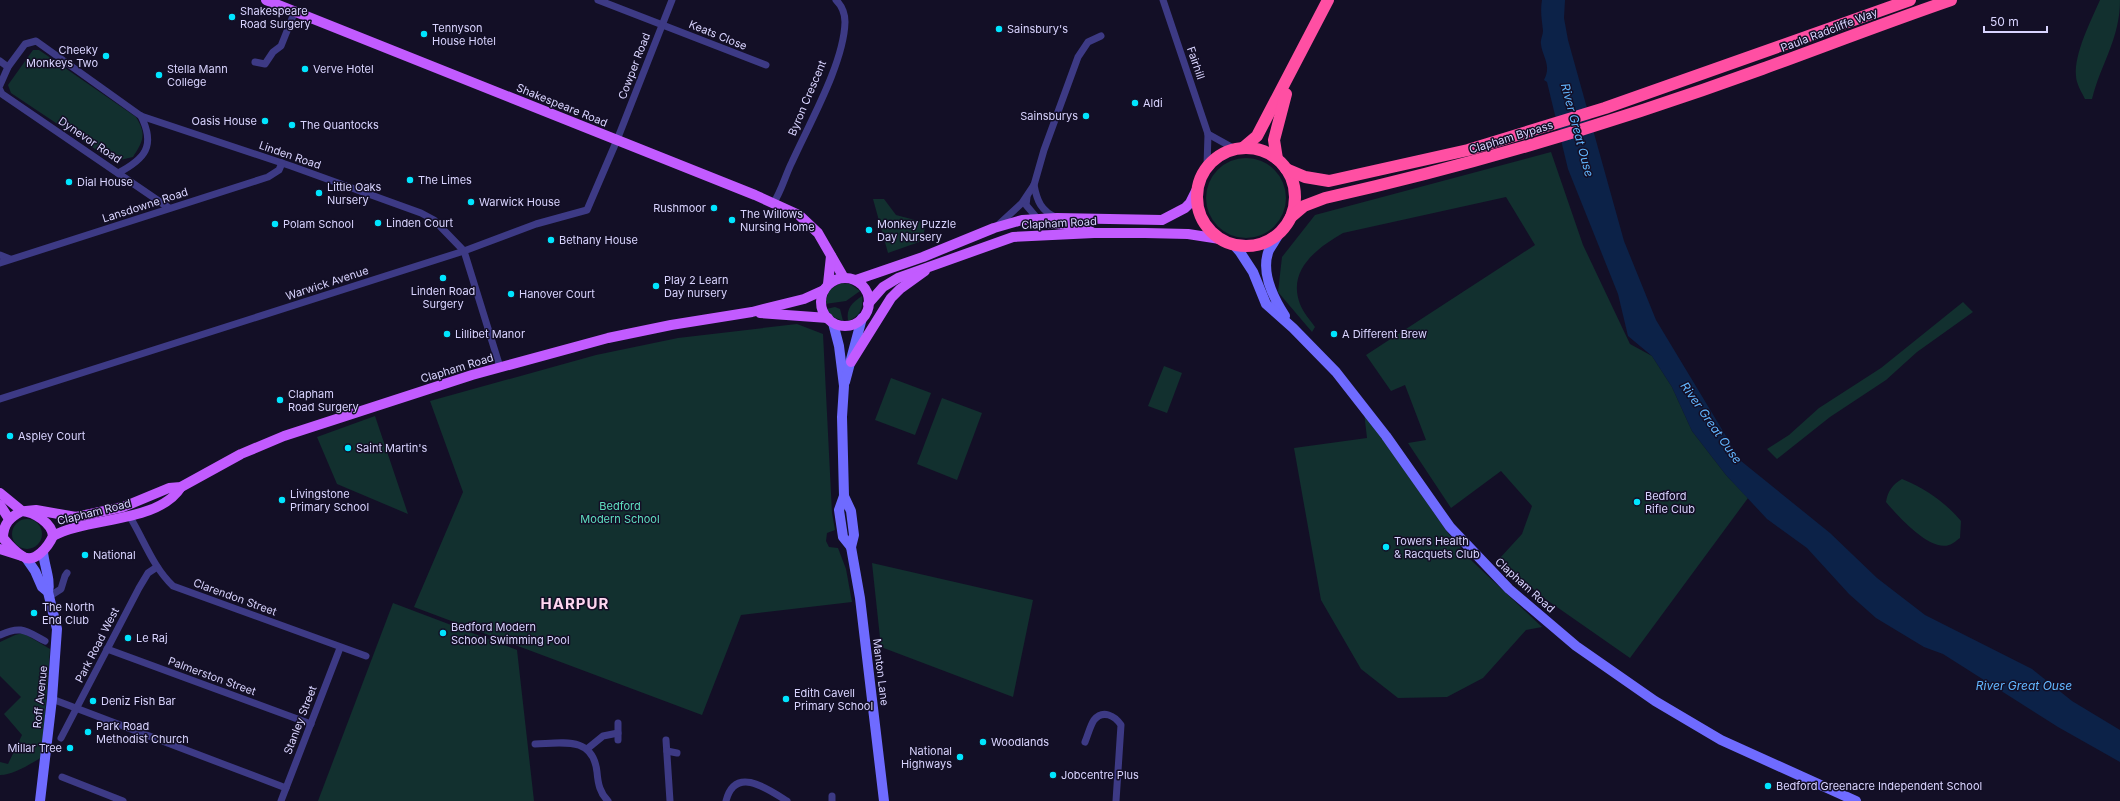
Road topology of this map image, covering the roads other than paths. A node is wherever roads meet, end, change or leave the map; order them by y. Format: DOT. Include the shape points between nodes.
graph roads {
  1 [pos="266,0"];
  2 [pos="598,0"];
  3 [pos="672,0"];
  4 [pos="836,0"];
  5 [pos="1163,0"];
  6 [pos="1328,0"];
  7 [pos="1910,0"];
  8 [pos="1951,0"];
  9 [pos="295,11"];
  10 [pos="662,25"];
  11 [pos="1101,36"];
  12 [pos="1753,55"];
  13 [pos="1297,60"];
  14 [pos="0,61"];
  15 [pos="255,62"];
  16 [pos="766,65"];
  17 [pos="8,67"];
  18 [pos="1761,70"];
  19 [pos="0,85"];
  20 [pos="0,90"];
  21 [pos="140,116"];
  22 [pos="1208,134"];
  23 [pos="617,140"];
  24 [pos="1240,148"];
  25 [pos="1277,158"];
  26 [pos="282,163"];
  27 [pos="1207,166"];
  28 [pos="1286,169"];
  29 [pos="118,172"];
  30 [pos="1034,186"];
  31 [pos="1197,189"];
  32 [pos="1027,197"];
  33 [pos="773,204"];
  34 [pos="169,208"];
  35 [pos="1291,217"];
  36 [pos="1037,218"];
  37 [pos="1057,218"];
  38 [pos="994,228"];
  39 [pos="1094,233"];
  40 [pos="1279,234"];
  41 [pos="1220,239"];
  42 [pos="1233,244"];
  43 [pos="464,251"];
  44 [pos="0,255"];
  45 [pos="831,256"];
  46 [pos="10,259"];
  47 [pos="0,263"];
  48 [pos="928,268"];
  49 [pos="844,278"];
  50 [pos="856,280"];
  51 [pos="826,287"];
  52 [pos="868,304"];
  53 [pos="752,312"];
  54 [pos="862,318"];
  55 [pos="830,321"];
  56 [pos="1293,328"];
  57 [pos="851,362"];
  58 [pos="500,367"];
  59 [pos="844,386"];
  60 [pos="0,399"];
  61 [pos="181,487"];
  62 [pos="0,493"];
  63 [pos="0,505"];
  64 [pos="24,511"];
  65 [pos="130,517"];
  66 [pos="9,519"];
  67 [pos="2,530"];
  68 [pos="53,536"];
  69 [pos="0,549"];
  70 [pos="43,552"];
  71 [pos="24,557"];
  72 [pos="157,567"];
  73 [pos="67,573"];
  74 [pos="49,594"];
  75 [pos="0,635"];
  76 [pos="45,641"];
  77 [pos="340,648"];
  78 [pos="107,649"];
  79 [pos="366,656"];
  80 [pos="52,699"];
  81 [pos="77,708"];
  82 [pos="618,723"];
  83 [pos="311,724"];
  84 [pos="618,732"];
  85 [pos="61,738"];
  86 [pos="618,740"];
  87 [pos="666,740"];
  88 [pos="1085,742"];
  89 [pos="535,744"];
  90 [pos="587,750"];
  91 [pos="667,751"];
  92 [pos="677,753"];
  93 [pos="62,777"];
  94 [pos="286,788"];
  95 [pos="40,801"];
  96 [pos="124,801"];
  97 [pos="281,801"];
  98 [pos="608,801"];
  99 [pos="670,801"];
  100 [pos="726,801"];
  101 [pos="787,801"];
  102 [pos="884,801"];
  103 [pos="1116,801"];
  104 [pos="1856,801"];
  1 -- 9 [label="main road, Shakespeare Road"];
  2 -- 10 [label="street, Keats Close"];
  3 -- 10 [label="street, Cowper Road"];
  4 -- 33 [label="street, Byron Crescent" via="842,6 845,21 842,40 827,85"];
  5 -- 22 [label="street, Fairhill"];
  6 -- 13 [label="highway"];
  7 -- 12 [label="highway, Paula Radcliffe Way"];
  8 -- 18 [label="highway, Paula Radcliffe Way"];
  9 -- 15 [label="street" via="281,46 265,64"];
  9 -- 23 [label="main road, Shakespeare Road"];
  10 -- 16 [label="street, Keats Close"];
  10 -- 23 [label="street, Cowper Road"];
  11 -- 30 [label="street" via="1088,42 1078,57 1044,150"];
  12 -- 28 [label="highway, Clapham Bypass" via="1604,108 1468,150 1329,181 1305,177"];
  13 -- 24 [label="highway" via="1257,136"];
  13 -- 25 [label="highway" via="1276,127 1274,140"];
  14 -- 17 [label="street"];
  17 -- 19 [label="street"];
  17 -- 21 [label="street, Linden Road" via="26,44 36,41"];
  18 -- 35 [label="highway, Clapham Bypass" via="1610,121 1466,165 1325,198 1304,206"];
  20 -- 29 [label="street, Dynevor Road" via="2,94"];
  21 -- 26 [label="street, Linden Road"];
  21 -- 29 [label="street" via="146,127 147,145 142,158"];
  22 -- 24 [label="street"];
  22 -- 27 [label="street, Fairhill"];
  23 -- 33 [label="main road, Shakespeare Road"];
  23 -- 43 [label="street, Warwick Avenue" via="587,210 536,224"];
  24 -- 25 [label="highway" via="1267,152"];
  24 -- 27 [label="highway" via="1221,154"];
  25 -- 28 [label="highway"];
  26 -- 34 [label="street, Lansdowne Road" via="274,175"];
  26 -- 43 [label="street, Linden Road" via="421,213 434,220"];
  27 -- 31 [label="highway"];
  28 -- 35 [label="highway" via="1294,196"];
  29 -- 34 [label="street, Dynevor Road"];
  30 -- 32 [label="street"];
  30 -- 37 [label="street" via="1036,200 1040,206"];
  31 -- 37 [label="main road, Clapham Road" via="1185,208 1162,220"];
  31 -- 41 [label="highway" via="1197,204 1201,218 1209,230"];
  32 -- 36 [label="street" via="1026,205"];
  32 -- 38 [label="street"];
  33 -- 45 [label="main road, Shakespeare Road" via="799,215 818,233"];
  34 -- 46 [label="street, Lansdowne Road"];
  35 -- 40 [label="highway"];
  36 -- 37 [label="main road, Clapham Road"];
  36 -- 38 [label="main road, Clapham Road"];
  36 -- 39 [label="main road" via="1046,224 1078,226"];
  38 -- 50 [label="main road, Clapham Road" via="916,260"];
  39 -- 41 [label="main road, Clapham Road" via="1188,234"];
  39 -- 48 [label="main road, Clapham Road" via="1013,238 984,246"];
  40 -- 42 [label="highway" via="1257,244"];
  40 -- 56 [label="street, Clapham Road" via="1269,251 1269,283 1278,306"];
  41 -- 42 [label="highway"];
  42 -- 56 [label="street, Clapham Road" via="1253,272 1266,304"];
  43 -- 58 [label="street, Linden Road"];
  43 -- 60 [label="street, Warwick Avenue"];
  44 -- 46 [label="street"];
  45 -- 49 [label="main road, Shakespeare Road"];
  45 -- 51 [label="main road"];
  46 -- 47 [label="street, Lansdowne Road"];
  48 -- 52 [label="main road, Clapham Road" via="914,271 888,284"];
  48 -- 57 [label="main road" via="891,298"];
  49 -- 50 [label="main road"];
  49 -- 51 [label="main road" via="833,280"];
  50 -- 52 [label="main road" via="866,290"];
  51 -- 53 [label="main road, Clapham Road" via="804,299"];
  51 -- 55 [label="main road" via="821,306"];
  52 -- 54 [label="main road"];
  53 -- 55 [label="main road, Clapham Road"];
  53 -- 58 [label="main road, Clapham Road" via="608,338"];
  54 -- 55 [label="main road" via="846,326"];
  54 -- 57 [label="street, Manton Lane"];
  55 -- 59 [label="street, Manton Lane" via="839,346"];
  56 -- 104 [label="street, Clapham Road" via="1336,372 1361,403 1450,527 1509,589 1576,646 1683,718 1743,751"];
  57 -- 59 [label="street, Manton Lane"];
  58 -- 61 [label="main road, Clapham Road" via="284,436 241,454"];
  59 -- 102 [label="street, Manton Lane" via="844,496 851,511 854,535 851,547 860,598"];
  61 -- 64 [label="main road, Clapham Road" via="169,488 123,507 76,517 36,510"];
  61 -- 65 [label="main road, Clapham Road" via="176,496"];
  62 -- 64 [label="main road"];
  63 -- 66 [label="main road"];
  64 -- 66 [label="main road"];
  64 -- 68 [label="main road" via="48,524"];
  65 -- 68 [label="main road, Clapham Road" via="66,529"];
  65 -- 72 [label="street, Clarendon Street"];
  66 -- 67 [label="main road"];
  67 -- 71 [label="main road" via="3,538"];
  68 -- 70 [label="main road"];
  69 -- 71 [label="main road"];
  70 -- 71 [label="main road"];
  70 -- 74 [label="street, Roff Avenue" via="50,585"];
  71 -- 74 [label="street, Roff Avenue" via="36,571 42,587"];
  72 -- 77 [label="street, Clarendon Street" via="173,586"];
  72 -- 78 [label="street, Park Road West" via="148,573"];
  73 -- 74 [label="street" via="61,589"];
  74 -- 80 [label="street, Roff Avenue" via="57,629"];
  75 -- 76 [label="street" via="12,629 21,629"];
  77 -- 79 [label="street, Clarendon Street"];
  77 -- 83 [label="street, Stanley Street"];
  78 -- 81 [label="street, Park Road West"];
  78 -- 83 [label="street, Palmerston Street"];
  80 -- 81 [label="street"];
  80 -- 95 [label="street, Roff Avenue"];
  81 -- 85 [label="street, Park Road West"];
  81 -- 94 [label="street"];
  82 -- 84 [label="street"];
  83 -- 94 [label="street, Stanley Street"];
  84 -- 86 [label="street"];
  84 -- 90 [label="street" via="603,736"];
  87 -- 91 [label="street"];
  88 -- 103 [label="street" via="1095,720 1102,715 1117,718 1121,725"];
  89 -- 90 [label="street" via="573,743"];
  90 -- 98 [label="street" via="596,763 598,784"];
  91 -- 92 [label="street"];
  91 -- 99 [label="street"];
  93 -- 96 [label="street"];
  94 -- 97 [label="street, Stanley Street"];
  100 -- 101 [label="street" via="732,788 739,783 747,782 761,785"];
}
